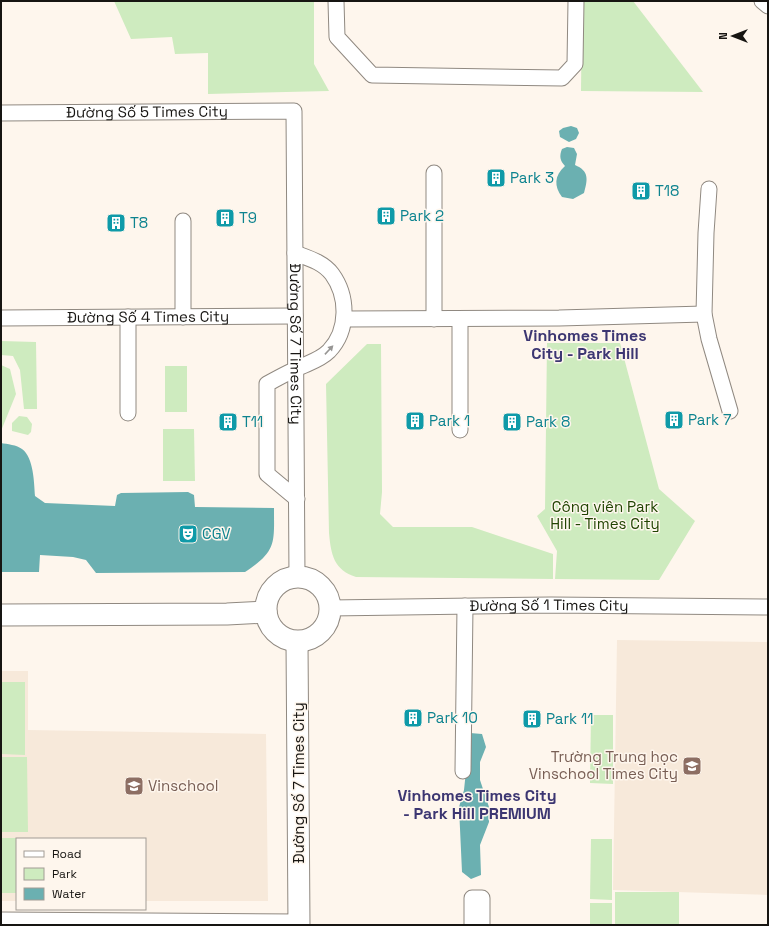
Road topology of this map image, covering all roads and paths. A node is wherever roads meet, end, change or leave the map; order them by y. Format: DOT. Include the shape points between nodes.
graph roads {
  1 [pos="336,1"];
  2 [pos="576,1"];
  3 [pos="762,1"];
  4 [pos="768,6"];
  5 [pos="294,111"];
  6 [pos="1,114"];
  7 [pos="434,174"];
  8 [pos="710,189"];
  9 [pos="183,221"];
  10 [pos="295,253"];
  11 [pos="704,314"];
  12 [pos="295,316"];
  13 [pos="128,317"];
  14 [pos="183,317"];
  15 [pos="1,318"];
  16 [pos="344,319"];
  17 [pos="434,319"];
  18 [pos="460,319"];
  19 [pos="296,369"];
  20 [pos="730,411"];
  21 [pos="128,413"];
  22 [pos="460,430"];
  23 [pos="297,499"];
  24 [pos="297,577"];
  25 [pos="465,606"];
  26 [pos="768,607"];
  27 [pos="330,608"];
  28 [pos="266,612"];
  29 [pos="1,614"];
  30 [pos="297,642"];
  31 [pos="463,772"];
  32 [pos="1,923"];
  33 [pos="300,925"];
  34 [pos="472,925"];
  35 [pos="482,925"];
  1 -- 2 [label="street" via="337,37 372,75 562,78 575,64"];
  3 -- 4 [label="street"];
  5 -- 6 [label="street, Đường Số 5 Times City"];
  5 -- 10 [label="street, Đường Số 7 Times City"];
  7 -- 17 [label="street"];
  8 -- 11 [label="street"];
  9 -- 14 [label="street"];
  10 -- 12 [label="street, Đường Số 7 Times City"];
  10 -- 16 [label="street" via="314,260 331,274 342,293"];
  11 -- 18 [label="street"];
  11 -- 20 [label="street"];
  12 -- 14 [label="street, Đường Số 4 Times City"];
  12 -- 19 [label="street, Đường Số 7 Times City"];
  13 -- 14 [label="street, Đường Số 4 Times City"];
  13 -- 15 [label="street, Đường Số 4 Times City"];
  13 -- 21 [label="street"];
  16 -- 17 [label="street"];
  19 -- 16 [label="street, one-way" via="314,363 330,350 340,334"];
  17 -- 18 [label="street"];
  18 -- 22 [label="street"];
  19 -- 23 [label="street, Đường Số 7 Times City"];
  19 -- 23 [label="street" via="267,384 267,474"];
  23 -- 24 [label="street, Đường Số 7 Times City"];
  24 -- 27 [label="street" via="309,579 320,586 327,596"];
  24 -- 28 [label="street" via="278,584 268,601"];
  25 -- 26 [label="street, Đường Số 1 Times City"];
  25 -- 27 [label="street, Đường Số 1 Times City"];
  25 -- 31 [label="street"];
  27 -- 30 [label="street" via="328,621 321,632 310,639"];
  28 -- 29 [label="street"];
  28 -- 30 [label="street" via="276,632 286,639"];
  30 -- 33 [label="street, Đường Số 7 Times City"];
  32 -- 33 [label="street"];
  34 -- 35 [label="street" via="472,898 482,898"];
}
